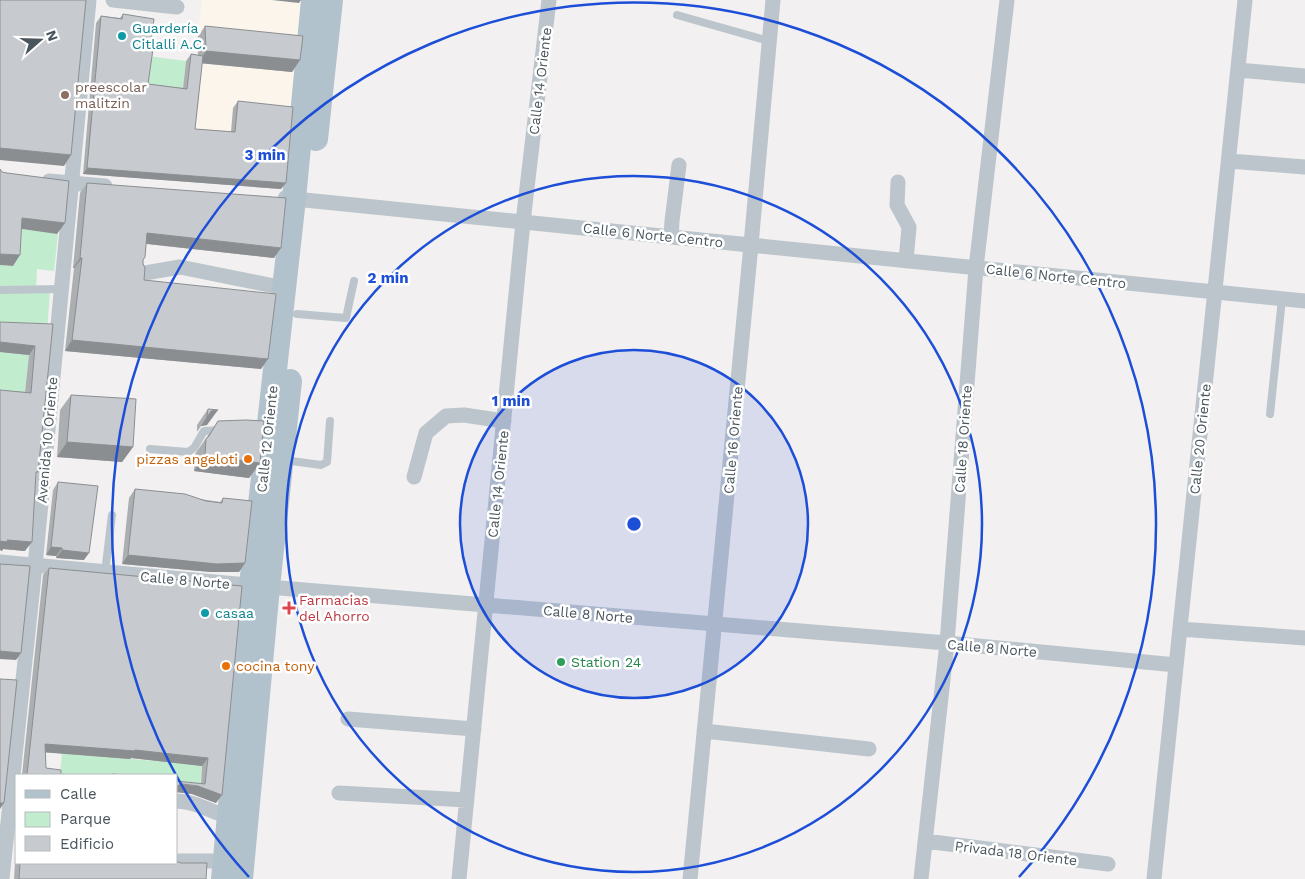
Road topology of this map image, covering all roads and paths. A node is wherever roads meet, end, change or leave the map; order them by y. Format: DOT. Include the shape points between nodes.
graph roads {
  1 [pos="89,0"];
  2 [pos="113,0"];
  3 [pos="314,0"];
  4 [pos="331,0"];
  5 [pos="549,0"];
  6 [pos="773,0"];
  7 [pos="1007,0"];
  8 [pos="1245,0"];
  9 [pos="177,7"];
  10 [pos="677,16"];
  11 [pos="769,41"];
  12 [pos="1238,70"];
  13 [pos="1305,76"];
  14 [pos="1229,161"];
  15 [pos="679,165"];
  16 [pos="1305,167"];
  17 [pos="36,179"];
  18 [pos="898,182"];
  19 [pos="71,183"];
  20 [pos="119,187"];
  21 [pos="293,199"];
  22 [pos="523,222"];
  23 [pos="672,237"];
  24 [pos="751,245"];
  25 [pos="906,261"];
  26 [pos="976,268"];
  27 [pos="145,273"];
  28 [pos="354,281"];
  29 [pos="284,288"];
  30 [pos="61,289"];
  31 [pos="0,290"];
  32 [pos="1215,292"];
  33 [pos="1282,299"];
  34 [pos="1305,301"];
  35 [pos="297,314"];
  36 [pos="1270,414"];
  37 [pos="330,421"];
  38 [pos="504,421"];
  39 [pos="231,429"];
  40 [pos="150,449"];
  41 [pos="282,460"];
  42 [pos="414,477"];
  43 [pos="112,515"];
  44 [pos="0,562"];
  45 [pos="35,566"];
  46 [pos="106,573"];
  47 [pos="259,586"];
  48 [pos="486,605"];
  49 [pos="715,624"];
  50 [pos="1180,629"];
  51 [pos="1305,638"];
  52 [pos="947,643"];
  53 [pos="1176,665"];
  54 [pos="348,719"];
  55 [pos="474,729"];
  56 [pos="704,731"];
  57 [pos="869,748"];
  58 [pos="339,793"];
  59 [pos="467,800"];
  60 [pos="178,801"];
  61 [pos="229,817"];
  62 [pos="925,841"];
  63 [pos="178,861"];
  64 [pos="1108,864"];
  65 [pos="224,870"];
  66 [pos="2,878"];
  67 [pos="241,879"];
  68 [pos="459,879"];
  69 [pos="690,879"];
  70 [pos="921,879"];
  71 [pos="1154,879"];
  1 -- 19 [label="street, Avenida 10 Oriente"];
  2 -- 9 [label="street"];
  3 -- 21 [label="main road, Calle 12 Oriente"];
  4 -- 21 [label="main road, Calle 12 Oriente"];
  5 -- 22 [label="street, Calle 14 Oriente"];
  6 -- 11 [label="street, Calle 16 Oriente"];
  7 -- 26 [label="street, Calle 18 Oriente"];
  8 -- 12 [label="street, Calle 20 Oriente"];
  10 -- 11 [label="lane"];
  11 -- 24 [label="street, Calle 16 Oriente"];
  12 -- 13 [label="street"];
  12 -- 14 [label="street, Calle 20 Oriente"];
  14 -- 16 [label="street"];
  14 -- 32 [label="street, Calle 20 Oriente"];
  15 -- 23 [label="street"];
  17 -- 19 [label="street"];
  18 -- 25 [label="street" via="897,205 909,227"];
  19 -- 20 [label="street"];
  19 -- 30 [label="street, Avenida 10 Oriente"];
  21 -- 22 [label="street, Calle 6 Norte Centro"];
  21 -- 29 [label="main road, Calle 12 Oriente"];
  21 -- 35 [label="main road, Calle 12 Oriente"];
  22 -- 23 [label="street, Calle 6 Norte Centro"];
  22 -- 38 [label="street, Calle 14 Oriente"];
  23 -- 24 [label="street, Calle 6 Norte Centro"];
  24 -- 25 [label="street, Calle 6 Norte Centro"];
  24 -- 49 [label="street, Calle 16 Oriente"];
  25 -- 26 [label="street, Calle 6 Norte Centro"];
  26 -- 32 [label="street, Calle 6 Norte Centro"];
  26 -- 52 [label="street, Calle 18 Oriente"];
  27 -- 29 [label="street" via="180,267"];
  28 -- 35 [label="lane" via="346,318"];
  29 -- 47 [label="main road, Calle 12 Oriente" via="263,432"];
  30 -- 31 [label="lane"];
  30 -- 45 [label="street, Avenida 10 Oriente"];
  32 -- 33 [label="street, Calle 6 Norte Centro"];
  32 -- 50 [label="street, Calle 20 Oriente"];
  33 -- 34 [label="street, Calle 6 Norte Centro"];
  33 -- 36 [label="lane"];
  35 -- 41 [label="main road, Calle 12 Oriente"];
  37 -- 41 [label="lane" via="326,462 321,465"];
  38 -- 42 [label="street" via="464,415 446,416 426,433"];
  38 -- 48 [label="street, Calle 14 Oriente"];
  39 -- 40 [label="lane" via="204,431 188,452"];
  41 -- 47 [label="main road, Calle 12 Oriente"];
  43 -- 46 [label="lane"];
  44 -- 45 [label="street, Calle 8 Norte"];
  45 -- 46 [label="street, Calle 8 Norte"];
  45 -- 66 [label="street, Avenida 10 Oriente"];
  46 -- 47 [label="street, Calle 8 Norte"];
  47 -- 48 [label="street, Calle 8 Norte"];
  47 -- 61 [label="main road, Calle 12 Oriente"];
  47 -- 67 [label="main road, Calle 12 Oriente"];
  48 -- 49 [label="street, Calle 8 Norte"];
  48 -- 55 [label="street, Calle 14 Oriente"];
  49 -- 52 [label="street, Calle 8 Norte"];
  49 -- 56 [label="street, Calle 16 Oriente"];
  50 -- 51 [label="street"];
  50 -- 53 [label="street, Calle 20 Oriente"];
  52 -- 53 [label="street, Calle 8 Norte"];
  52 -- 62 [label="street, Calle 18 Oriente"];
  53 -- 71 [label="street, Calle 20 Oriente"];
  54 -- 55 [label="street"];
  55 -- 59 [label="street, Calle 14 Oriente"];
  56 -- 57 [label="street"];
  56 -- 69 [label="street, Calle 16 Oriente"];
  58 -- 59 [label="street"];
  59 -- 68 [label="street, Calle 14 Oriente"];
  60 -- 61 [label="street"];
  61 -- 65 [label="main road, Calle 12 Oriente"];
  62 -- 64 [label="street, Privada 18 Oriente"];
  62 -- 70 [label="street, Calle 18 Oriente"];
  63 -- 65 [label="street"];
}
